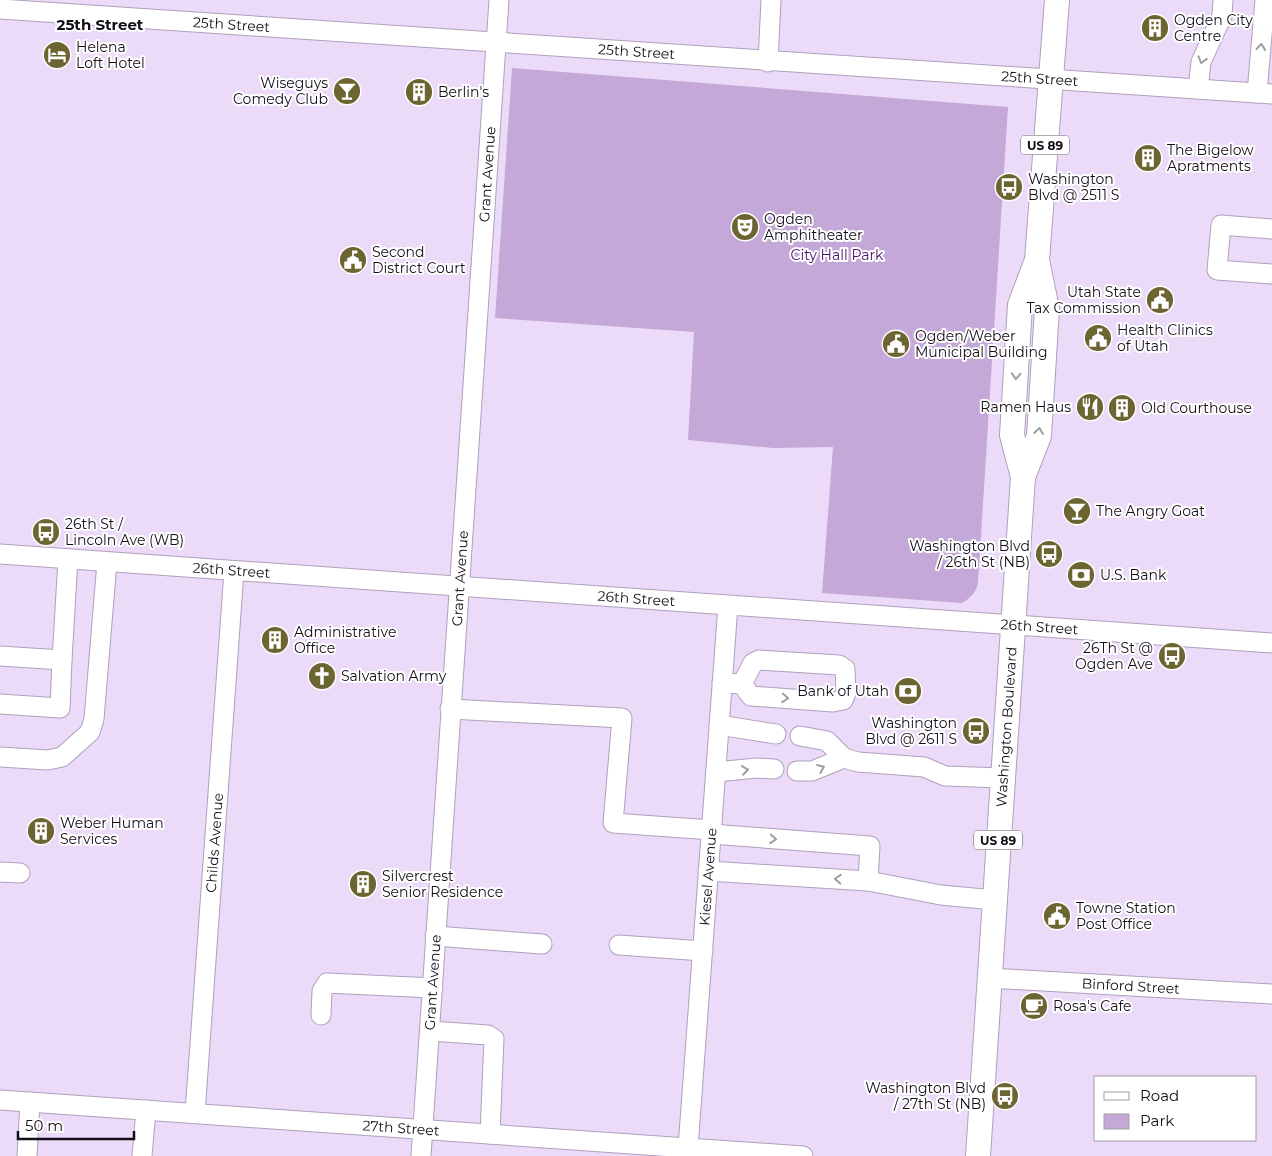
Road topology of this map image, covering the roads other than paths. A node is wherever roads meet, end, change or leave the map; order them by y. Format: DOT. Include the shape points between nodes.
graph roads {
  1 [pos="499,0"];
  2 [pos="771,0"];
  3 [pos="1057,0"];
  4 [pos="1223,0"];
  5 [pos="1265,0"];
  6 [pos="0,9"];
  7 [pos="495,43"];
  8 [pos="768,62"];
  9 [pos="1049,81"];
  10 [pos="1198,89"];
  11 [pos="1265,94"];
  12 [pos="1272,229"];
  13 [pos="1272,274"];
  14 [pos="0,554"];
  15 [pos="68,559"];
  16 [pos="107,562"];
  17 [pos="234,571"];
  18 [pos="458,586"];
  19 [pos="728,605"];
  20 [pos="1012,625"];
  21 [pos="1272,643"];
  22 [pos="0,656"];
  23 [pos="62,660"];
  24 [pos="722,683"];
  25 [pos="742,684"];
  26 [pos="0,704"];
  27 [pos="450,709"];
  28 [pos="719,725"];
  29 [pos="776,734"];
  30 [pos="800,736"];
  31 [pos="0,757"];
  32 [pos="844,758"];
  33 [pos="774,769"];
  34 [pos="797,771"];
  35 [pos="716,772"];
  36 [pos="1002,778"];
  37 [pos="711,832"];
  38 [pos="708,871"];
  39 [pos="0,872"];
  40 [pos="20,874"];
  41 [pos="868,881"];
  42 [pos="994,900"];
  43 [pos="435,936"];
  44 [pos="542,944"];
  45 [pos="620,945"];
  46 [pos="703,950"];
  47 [pos="989,978"];
  48 [pos="433,988"];
  49 [pos="1272,994"];
  50 [pos="321,1016"];
  51 [pos="431,1031"];
  52 [pos="0,1100"];
  53 [pos="30,1102"];
  54 [pos="146,1110"];
  55 [pos="195,1114"];
  56 [pos="423,1130"];
  57 [pos="490,1134"];
  58 [pos="688,1148"];
  59 [pos="659,1151"];
  60 [pos="27,1156"];
  61 [pos="142,1156"];
  62 [pos="421,1156"];
  63 [pos="803,1156"];
  64 [pos="978,1156"];
  1 -- 7 [label="street, Grant Avenue"];
  2 -- 8 [label="street"];
  3 -- 9 [label="main road, Washington Boulevard / US 89"];
  4 -- 10 [label="street, one-way" via="1222,16 1200,62"];
  11 -- 5 [label="street, one-way"];
  6 -- 7 [label="street, 25th Street"];
  7 -- 8 [label="street, 25th Street"];
  7 -- 18 [label="street, Grant Avenue"];
  8 -- 9 [label="street, 25th Street"];
  9 -- 10 [label="street, 25th Street"];
  9 -- 20 [label="main road, Washington Boulevard / US 89" via="1037,260 1047,310 1039,436 1022,477"];
  10 -- 11 [label="street, 25th Street"];
  12 -- 13 [label="street" via="1220,225 1217,270"];
  14 -- 15 [label="street, 26th Street"];
  15 -- 16 [label="street, 26th Street"];
  15 -- 23 [label="street"];
  16 -- 17 [label="street, 26th Street"];
  16 -- 31 [label="street" via="94,719 90,732 62,757 48,760"];
  17 -- 18 [label="street, 26th Street"];
  17 -- 55 [label="street, Childs Avenue"];
  18 -- 19 [label="street, 26th Street"];
  18 -- 27 [label="street, Grant Avenue"];
  19 -- 20 [label="street, 26th Street"];
  19 -- 24 [label="street, Kiesel Avenue"];
  20 -- 21 [label="street, 26th Street"];
  20 -- 36 [label="main road, Washington Boulevard / US 89"];
  22 -- 23 [label="street"];
  23 -- 26 [label="street" via="60,708"];
  24 -- 25 [label="street"];
  24 -- 28 [label="street, Kiesel Avenue"];
  25 -- 25 [label="street, one-way" via="751,696 833,702 844,700 845,669 839,665 760,660 753,664"];
  27 -- 37 [label="street" via="622,718 613,823"];
  27 -- 43 [label="street, Grant Avenue"];
  28 -- 29 [label="street"];
  28 -- 35 [label="street, Kiesel Avenue"];
  30 -- 32 [label="street" via="827,740"];
  34 -- 32 [label="street, one-way" via="812,771"];
  32 -- 36 [label="street" via="924,767 944,776"];
  35 -- 33 [label="street, one-way"];
  35 -- 37 [label="street, Kiesel Avenue"];
  36 -- 42 [label="main road, Washington Boulevard / US 89"];
  37 -- 38 [label="street, Kiesel Avenue"];
  37 -- 41 [label="street, one-way" via="870,846"];
  41 -- 38 [label="street, one-way"];
  38 -- 46 [label="street, Kiesel Avenue"];
  39 -- 40 [label="street"];
  41 -- 42 [label="street" via="941,895"];
  42 -- 47 [label="main road, Washington Boulevard / US 89"];
  43 -- 44 [label="street"];
  43 -- 48 [label="street, Grant Avenue"];
  45 -- 46 [label="street"];
  46 -- 58 [label="street, Kiesel Avenue"];
  47 -- 49 [label="street, Binford Street"];
  47 -- 64 [label="main road, Washington Boulevard / US 89"];
  48 -- 50 [label="street" via="327,983 322,991"];
  48 -- 51 [label="street, Grant Avenue"];
  51 -- 56 [label="street, Grant Avenue"];
  51 -- 57 [label="street" via="488,1035 494,1039"];
  52 -- 53 [label="street, 27th Street"];
  53 -- 54 [label="street, 27th Street"];
  53 -- 60 [label="street"];
  54 -- 55 [label="street, 27th Street"];
  54 -- 61 [label="street"];
  55 -- 56 [label="street, 27th Street"];
  56 -- 57 [label="street, 27th Street"];
  56 -- 62 [label="street, Grant Avenue"];
  57 -- 59 [label="street, 27th Street"];
  58 -- 59 [label="street, 27th Street"];
  58 -- 63 [label="street, 27th Street"];
}
